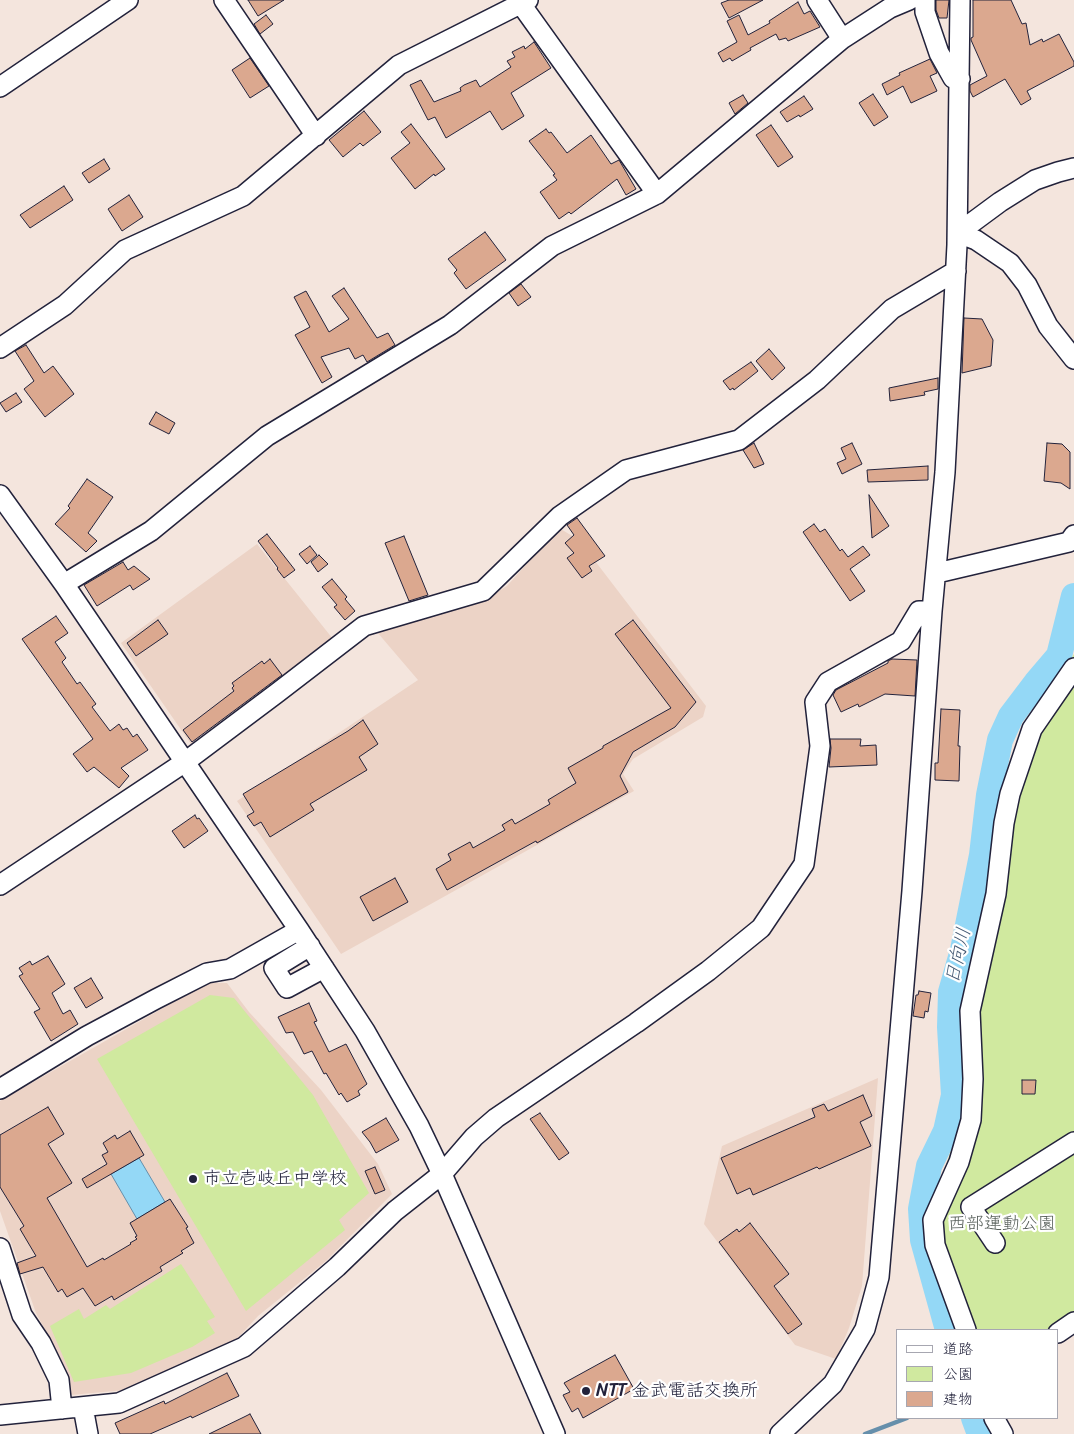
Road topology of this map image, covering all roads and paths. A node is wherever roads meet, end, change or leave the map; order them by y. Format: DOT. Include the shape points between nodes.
graph roads {
  1 [pos="128,0"];
  2 [pos="224,0"];
  3 [pos="817,0"];
  4 [pos="909,0"];
  5 [pos="925,0"];
  6 [pos="960,0"];
  7 [pos="522,1"];
  8 [pos="842,39"];
  9 [pos="960,80"];
  10 [pos="0,87"];
  11 [pos="316,136"];
  12 [pos="1074,168"];
  13 [pos="657,194"];
  14 [pos="958,233"];
  15 [pos="956,271"];
  16 [pos="0,348"];
  17 [pos="1074,359"];
  18 [pos="0,495"];
  19 [pos="1074,536"];
  20 [pos="937,573"];
  21 [pos="64,584"];
  22 [pos="932,611"];
  23 [pos="1074,668"];
  24 [pos="185,762"];
  25 [pos="0,885"];
  26 [pos="305,938"];
  27 [pos="324,968"];
  28 [pos="0,1089"];
  29 [pos="1074,1142"];
  30 [pos="442,1174"];
  31 [pos="995,1243"];
  32 [pos="0,1248"];
  33 [pos="1074,1322"];
  34 [pos="966,1329"];
  35 [pos="1059,1332"];
  36 [pos="84,1407"];
  37 [pos="62,1409"];
  38 [pos="0,1415"];
  39 [pos="995,1419"];
  40 [pos="88,1434"];
  41 [pos="555,1434"];
  42 [pos="780,1434"];
  43 [pos="1003,1434"];
  1 -- 10 [label="street"];
  2 -- 11 [label="street"];
  3 -- 8 [label="street"];
  4 -- 8 [label="street" via="890,8"];
  5 -- 9 [label="street" via="925,12 939,52 953,78"];
  6 -- 9 [label="street"];
  7 -- 11 [label="street" via="399,65"];
  7 -- 13 [label="street"];
  8 -- 13 [label="street"];
  9 -- 14 [label="street"];
  11 -- 16 [label="street" via="243,196 125,250 65,305"];
  12 -- 14 [label="street" via="1035,180"];
  13 -- 21 [label="street" via="552,246 450,325 267,436 151,531"];
  14 -- 15 [label="street"];
  14 -- 17 [label="street" via="976,240 1010,263 1027,285 1048,326"];
  15 -- 20 [label="street"];
  15 -- 24 [label="street" via="892,309 817,380 740,440 626,470 560,516 483,591 364,626"];
  18 -- 21 [label="street"];
  19 -- 20 [label="street" via="1069,542"];
  20 -- 22 [label="street"];
  21 -- 24 [label="street"];
  22 -- 30 [label="street" via="919,611 901,641 828,682 815,702 820,746 804,864 761,928 692,983 496,1118 474,1136"];
  22 -- 42 [label="street" via="879,1277 865,1329 833,1384"];
  23 -- 34 [label="street" via="1032,729 1010,794 996,894 970,1011 971,1120 959,1162 933,1220 935,1245"];
  24 -- 25 [label="street"];
  24 -- 26 [label="street"];
  26 -- 27 [label="street"];
  26 -- 27 [label="street" via="274,968 287,988"];
  26 -- 28 [label="street" via="230,969 207,973 87,1036"];
  27 -- 30 [label="street" via="365,1031 419,1126"];
  29 -- 31 [label="street" via="971,1207"];
  30 -- 36 [label="street" via="395,1211 338,1267 244,1347 119,1403"];
  30 -- 41 [label="street"];
  32 -- 37 [label="street" via="22,1315 42,1344 59,1380"];
  33 -- 35 [label="street"];
  36 -- 37 [label="street"];
  36 -- 40 [label="street"];
  37 -- 38 [label="street"];
  39 -- 43 [label="street"];
}
